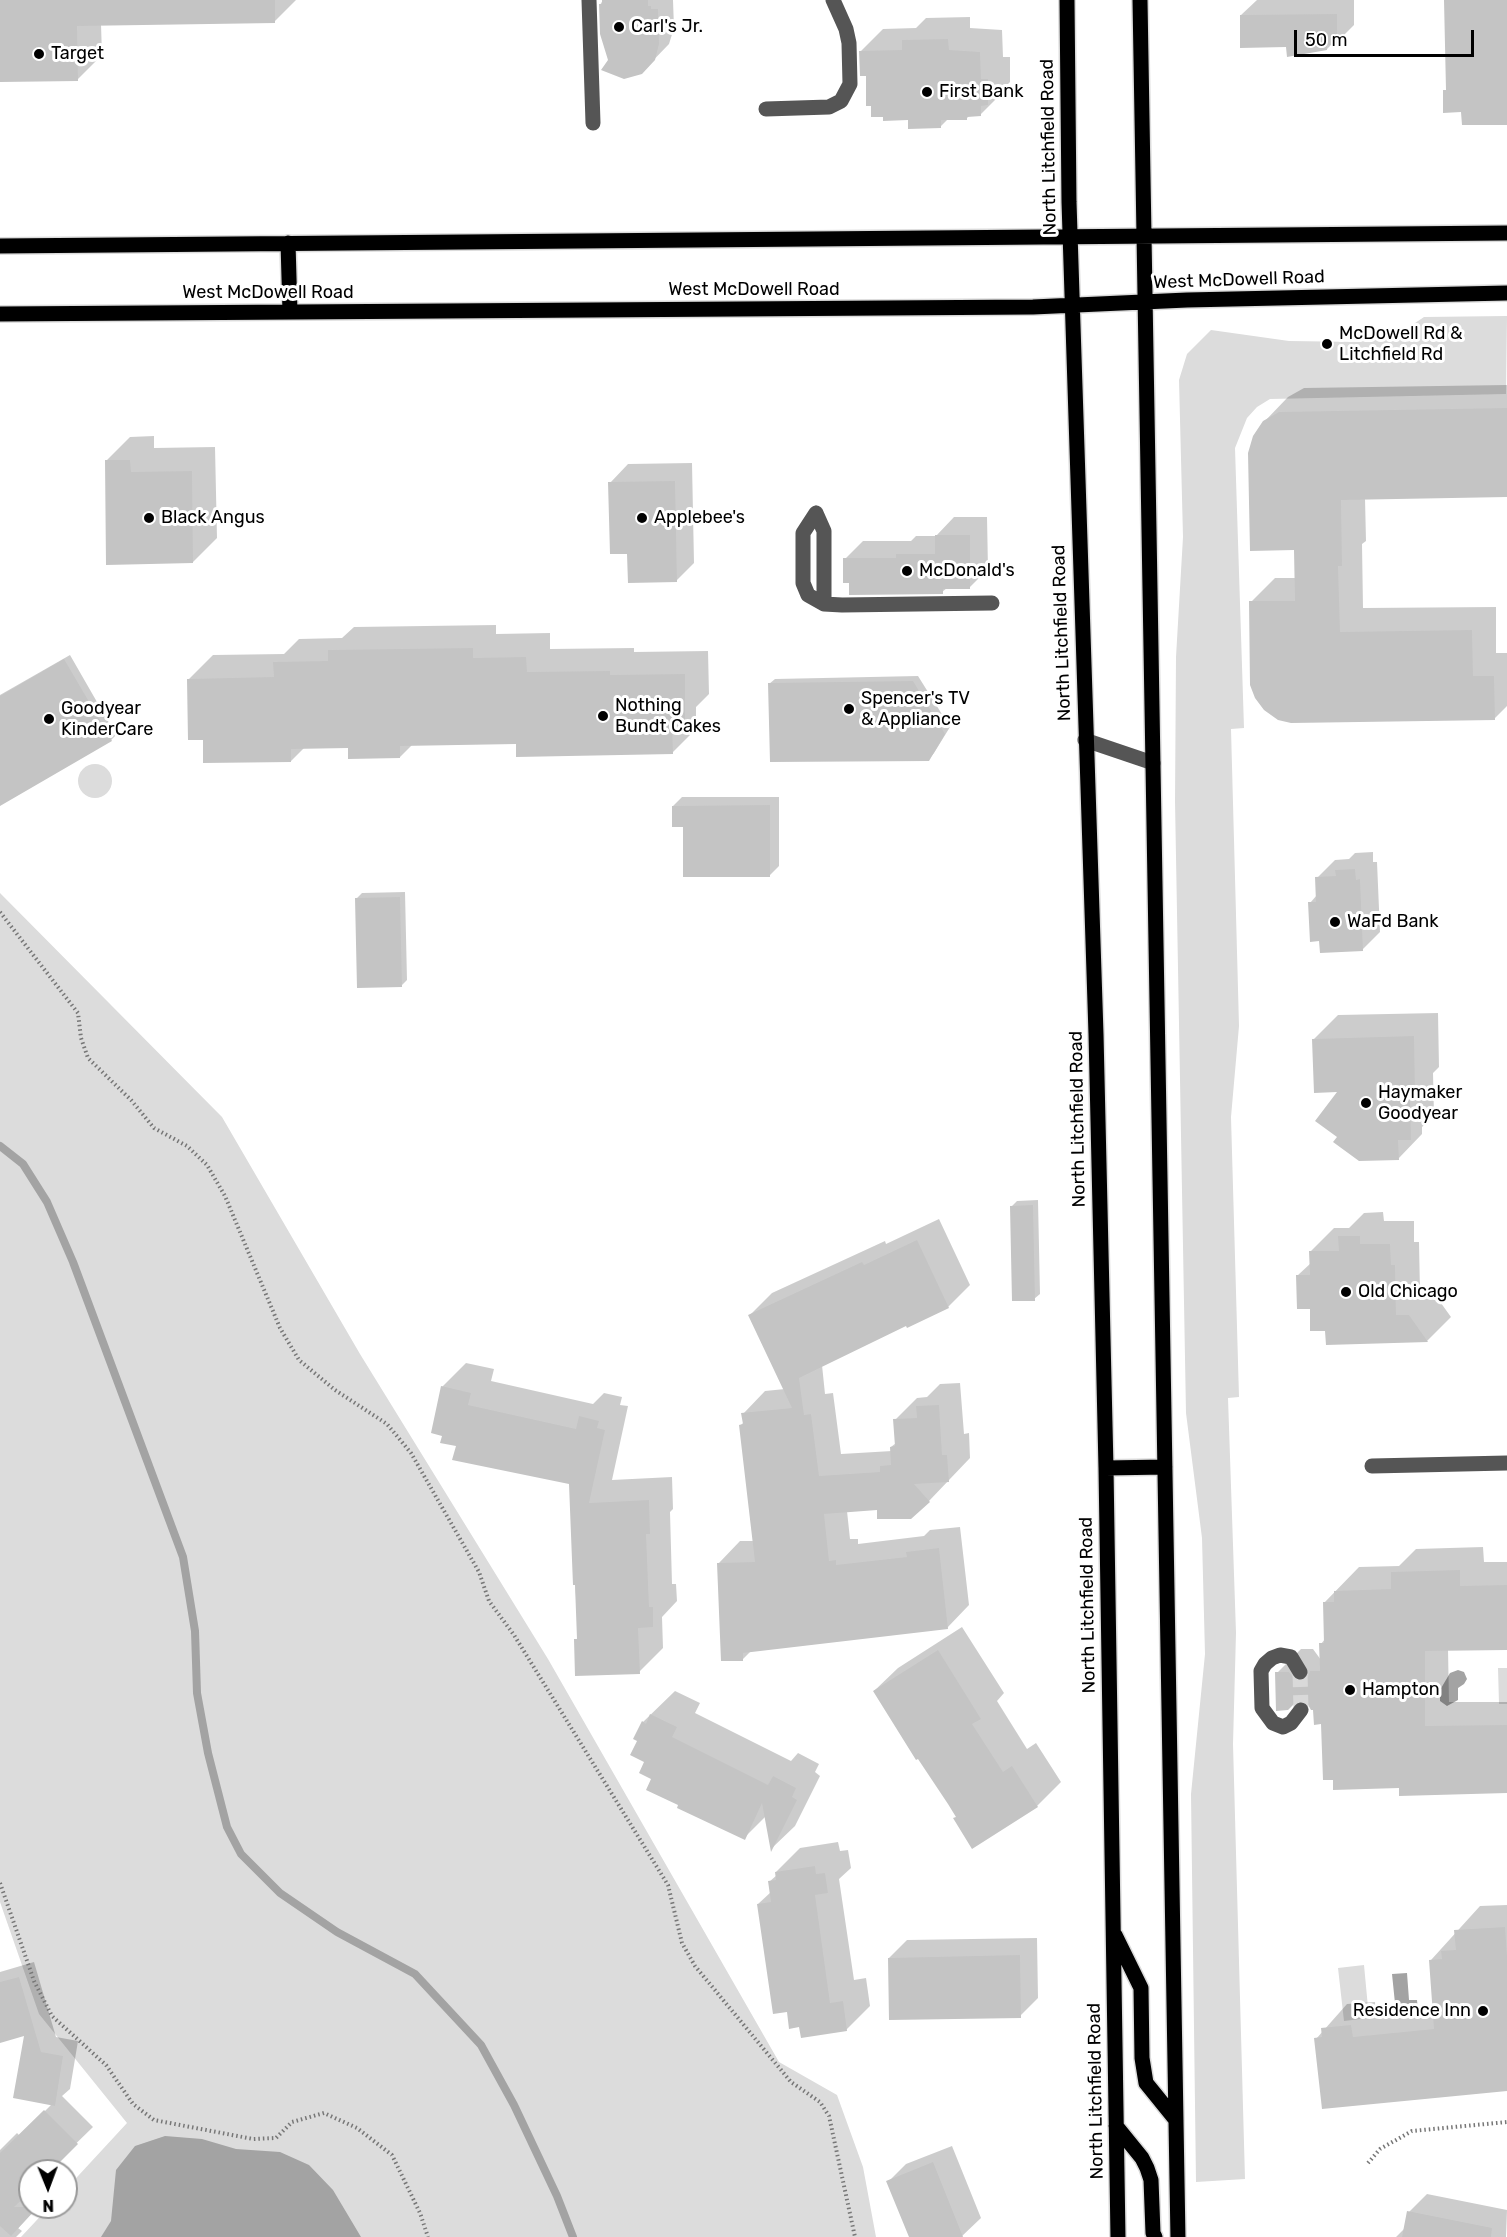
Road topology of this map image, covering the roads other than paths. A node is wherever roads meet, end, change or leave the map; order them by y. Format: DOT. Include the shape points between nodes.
graph roads {
  1 [pos="589,0"];
  2 [pos="833,0"];
  3 [pos="1066,0"];
  4 [pos="1140,0"];
  5 [pos="766,109"];
  6 [pos="593,123"];
  7 [pos="1507,233"];
  8 [pos="1070,237"];
  9 [pos="1145,237"];
  10 [pos="288,243"];
  11 [pos="0,246"];
  12 [pos="1507,293"];
  13 [pos="1146,303"];
  14 [pos="1073,307"];
  15 [pos="290,312"];
  16 [pos="0,314"];
  17 [pos="992,603"];
  18 [pos="824,604"];
  19 [pos="1085,740"];
  20 [pos="1154,763"];
  21 [pos="1507,1463"];
  22 [pos="1372,1466"];
  23 [pos="1165,1467"];
  24 [pos="1106,1468"];
  25 [pos="1300,1672"];
  26 [pos="1301,1710"];
  27 [pos="1112,1929"];
  28 [pos="1176,2120"];
  29 [pos="1116,2126"];
  30 [pos="1118,2237"];
  31 [pos="1155,2237"];
  32 [pos="1178,2237"];
  1 -- 6 [label="lane"];
  2 -- 5 [label="lane" via="849,43 849,84 841,101 829,107"];
  3 -- 8 [label="main road, North Litchfield Road"];
  4 -- 9 [label="main road"];
  7 -- 9 [label="main road"];
  8 -- 9 [label="main road"];
  8 -- 10 [label="main road"];
  8 -- 14 [label="main road, North Litchfield Road"];
  9 -- 13 [label="main road"];
  10 -- 11 [label="main road"];
  10 -- 15 [label="main road"];
  12 -- 13 [label="main road, West McDowell Road"];
  13 -- 14 [label="main road, West McDowell Road"];
  13 -- 20 [label="main road"];
  14 -- 15 [label="main road, West McDowell Road"];
  14 -- 19 [label="main road, North Litchfield Road"];
  15 -- 16 [label="main road, West McDowell Road"];
  17 -- 18 [label="lane"];
  18 -- 18 [label="lane" via="824,531 816,513 803,533 803,583 808,595"];
  19 -- 20 [label="lane"];
  19 -- 24 [label="main road, North Litchfield Road"];
  20 -- 23 [label="main road"];
  21 -- 22 [label="lane"];
  23 -- 24 [label="main road"];
  23 -- 28 [label="main road"];
  24 -- 27 [label="main road, North Litchfield Road"];
  25 -- 26 [label="lane" via="1291,1658 1280,1655 1261,1671 1262,1708 1273,1723 1283,1726 1296,1719"];
  27 -- 28 [label="main road" via="1141,1988 1146,2083"];
  27 -- 29 [label="main road, North Litchfield Road"];
  28 -- 32 [label="main road"];
  29 -- 30 [label="main road, North Litchfield Road"];
  29 -- 31 [label="main road" via="1147,2168"];
}
